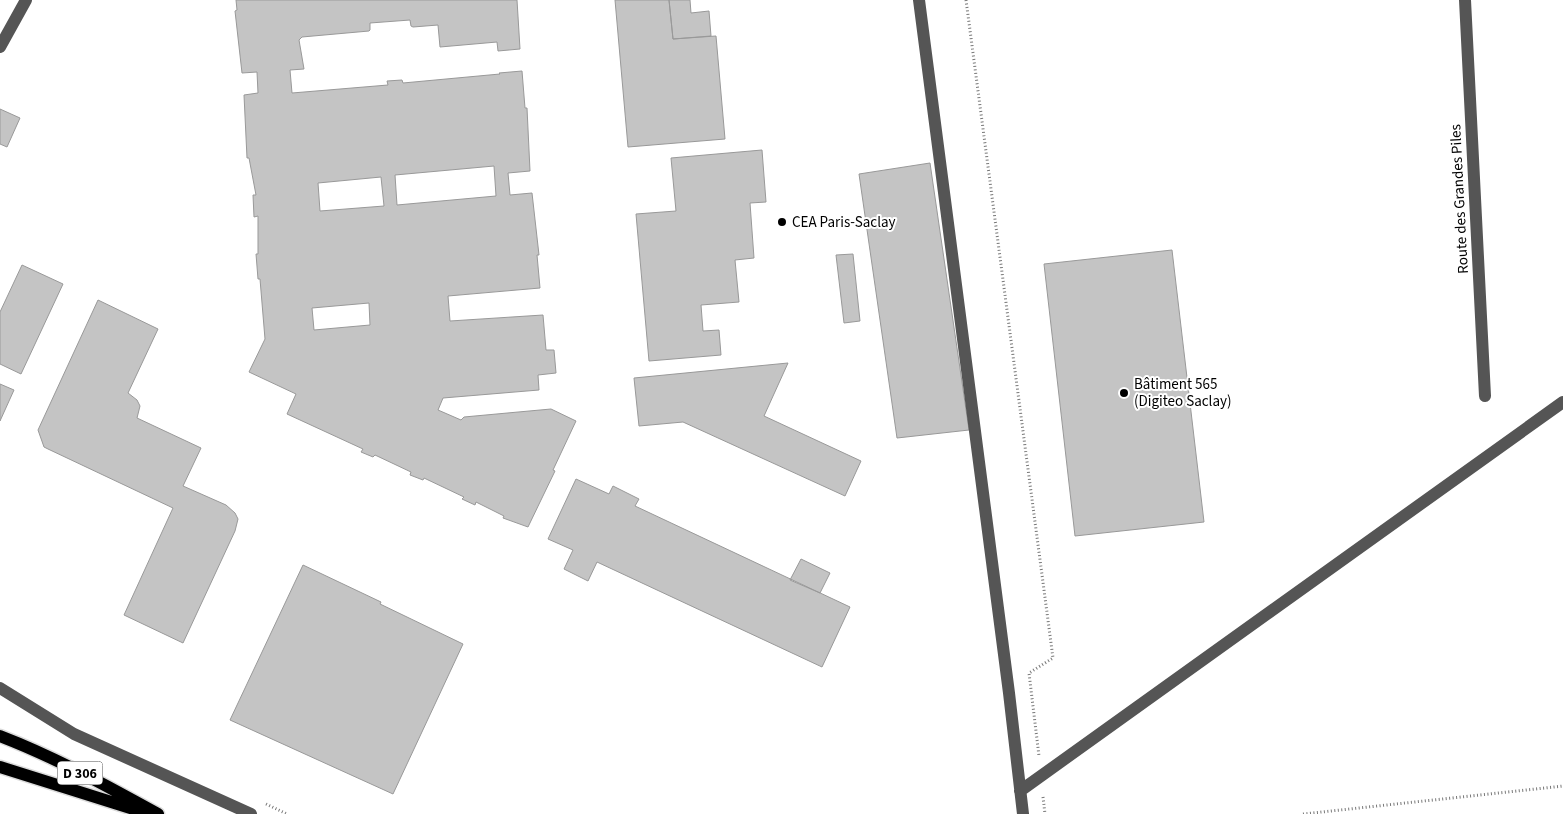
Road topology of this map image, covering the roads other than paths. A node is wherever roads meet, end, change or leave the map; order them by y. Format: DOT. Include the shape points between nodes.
graph roads {
  1 [pos="26,0"];
  2 [pos="918,0"];
  3 [pos="1465,0"];
  4 [pos="0,48"];
  5 [pos="1485,396"];
  6 [pos="1563,402"];
  7 [pos="0,688"];
  8 [pos="0,736"];
  9 [pos="0,767"];
  10 [pos="1020,791"];
  11 [pos="149,814"];
  12 [pos="158,814"];
  13 [pos="251,814"];
  14 [pos="1023,814"];
  1 -- 4 [label="lane"];
  2 -- 10 [label="lane"];
  3 -- 5 [label="lane, Route des Grandes Piles"];
  6 -- 10 [label="lane"];
  7 -- 13 [label="lane" via="74,734"];
  8 -- 12 [label="main road, D 306" via="25,745"];
  9 -- 11 [label="main road, D 306"];
  10 -- 14 [label="lane"];
}
